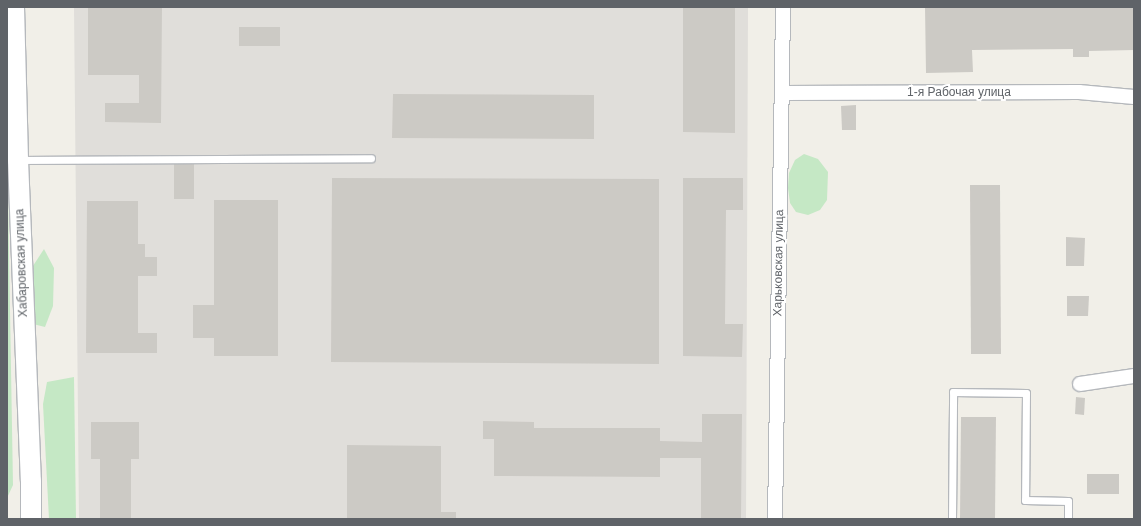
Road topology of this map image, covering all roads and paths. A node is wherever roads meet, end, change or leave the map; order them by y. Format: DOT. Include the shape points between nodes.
graph roads {
  1 [pos="14,7"];
  2 [pos="783,7"];
  3 [pos="783,94"];
  4 [pos="1134,97"];
  5 [pos="371,158"];
  6 [pos="18,160"];
  7 [pos="1134,376"];
  8 [pos="1080,384"];
  9 [pos="31,519"];
  10 [pos="775,519"];
  11 [pos="952,519"];
  12 [pos="1068,519"];
  1 -- 6 [label="main road, Хабаровская улица"];
  2 -- 3 [label="street, Харьковская улица"];
  3 -- 4 [label="street, 1-я Рабочая улица" via="1079,92"];
  3 -- 10 [label="street, Харьковская улица"];
  5 -- 6 [label="lane"];
  6 -- 9 [label="main road, Хабаровская улица" via="32,481"];
  7 -- 8 [label="street"];
  11 -- 12 [label="lane" via="953,392 1026,393 1025,500 1068,501"];
}
